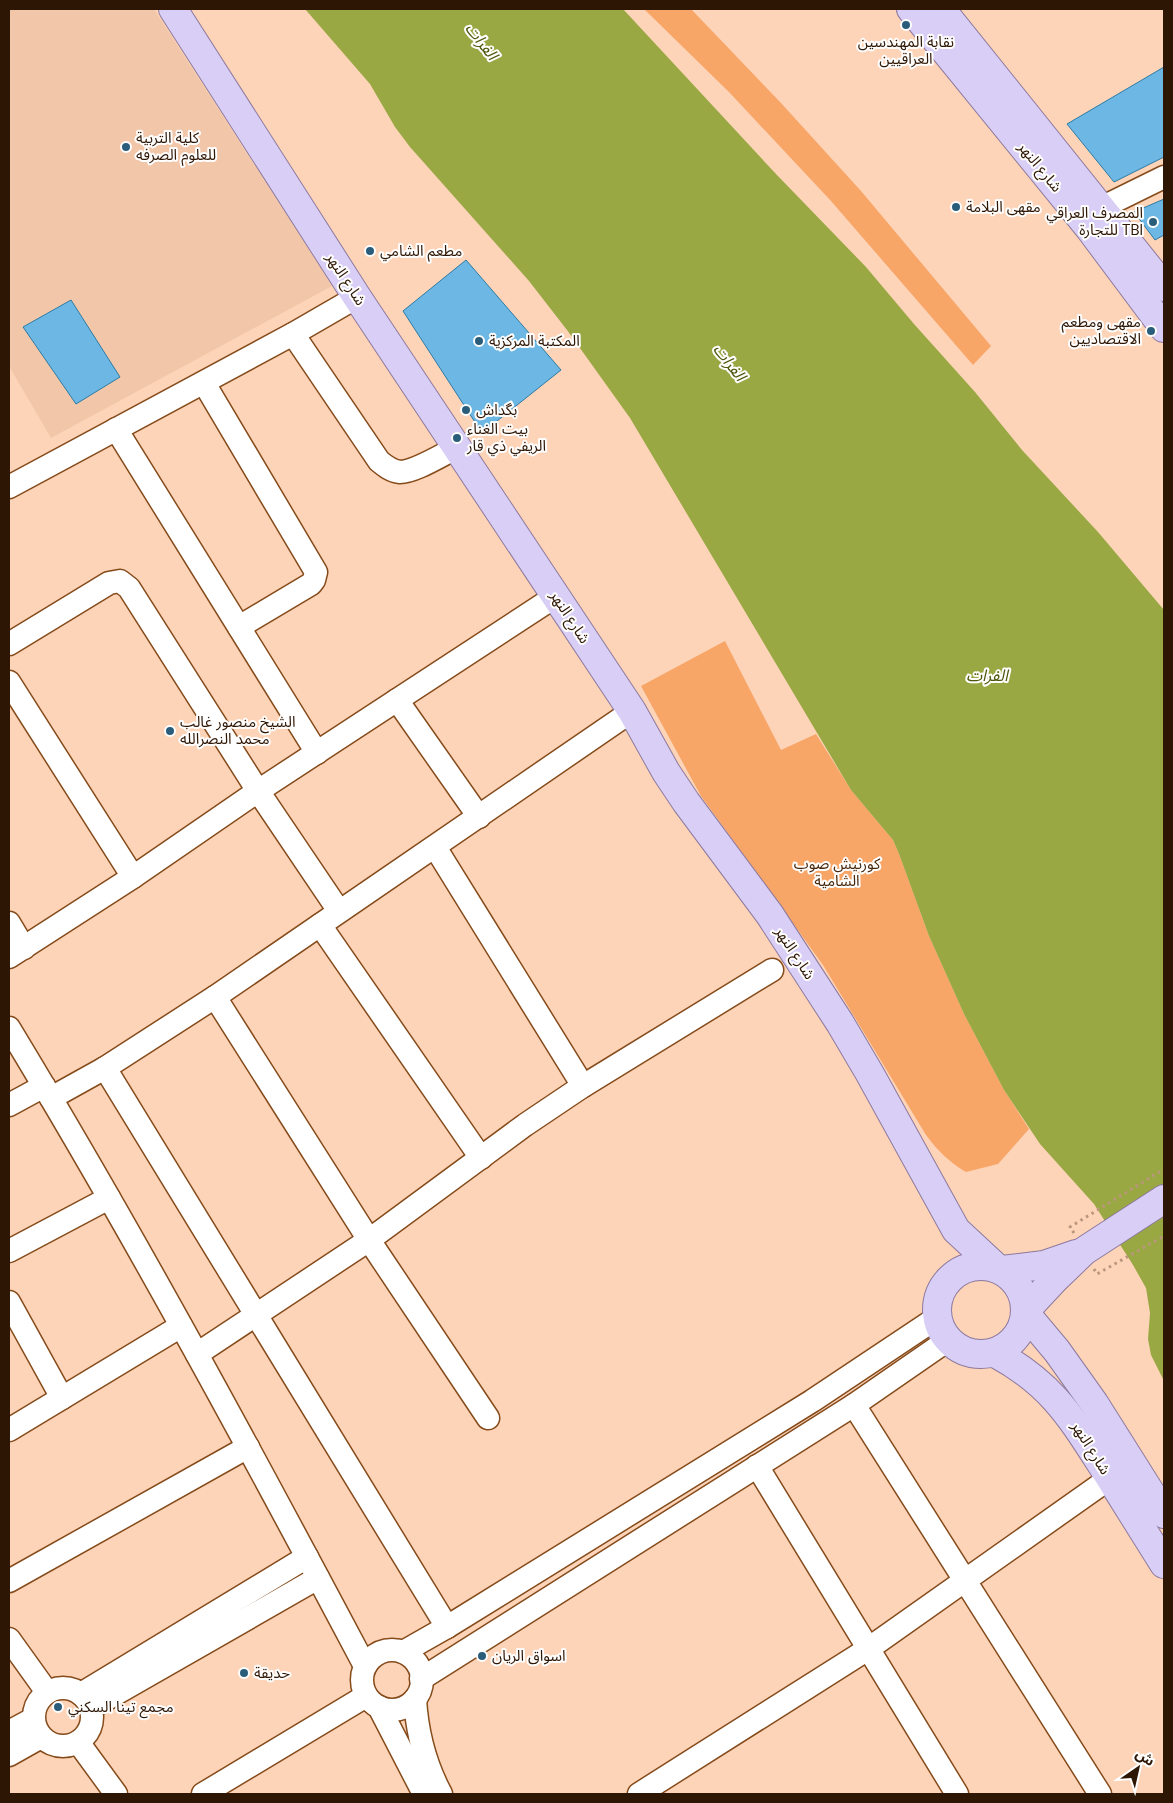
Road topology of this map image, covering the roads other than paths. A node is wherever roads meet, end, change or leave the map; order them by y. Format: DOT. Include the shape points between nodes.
graph roads {
  1 [pos="173,9"];
  2 [pos="922,10"];
  3 [pos="1164,177"];
  4 [pos="1102,208"];
  5 [pos="1164,287"];
  6 [pos="357,296"];
  7 [pos="1164,328"];
  8 [pos="293,334"];
  9 [pos="204,383"];
  10 [pos="116,429"];
  11 [pos="458,447"];
  12 [pos="9,487"];
  13 [pos="556,596"];
  14 [pos="239,626"];
  15 [pos="9,644"];
  16 [pos="9,682"];
  17 [pos="397,700"];
  18 [pos="632,711"];
  19 [pos="318,753"];
  20 [pos="258,791"];
  21 [pos="479,817"];
  22 [pos="435,847"];
  23 [pos="133,876"];
  24 [pos="339,911"];
  25 [pos="9,923"];
  26 [pos="320,925"];
  27 [pos="16,953"];
  28 [pos="772,970"];
  29 [pos="215,997"];
  30 [pos="9,1028"];
  31 [pos="105,1068"];
  32 [pos="583,1086"];
  33 [pos="48,1092"];
  34 [pos="9,1105"];
  35 [pos="481,1158"];
  36 [pos="109,1198"];
  37 [pos="1164,1199"];
  38 [pos="956,1230"];
  39 [pos="368,1240"];
  40 [pos="9,1251"];
  41 [pos="1091,1263"];
  42 [pos="1000,1269"];
  43 [pos="945,1285"];
  44 [pos="9,1302"];
  45 [pos="1026,1312"];
  46 [pos="255,1315"];
  47 [pos="181,1326"];
  48 [pos="943,1328"];
  49 [pos="995,1353"];
  50 [pos="197,1354"];
  51 [pos="62,1398"];
  52 [pos="854,1405"];
  53 [pos="488,1418"];
  54 [pos="9,1430"];
  55 [pos="248,1447"];
  56 [pos="757,1466"];
  57 [pos="1110,1478"];
  58 [pos="1164,1514"];
  59 [pos="307,1557"];
  60 [pos="1164,1564"];
  61 [pos="318,1578"];
  62 [pos="965,1580"];
  63 [pos="9,1581"];
  64 [pos="447,1627"];
  65 [pos="9,1639"];
  66 [pos="868,1648"];
  67 [pos="403,1652"];
  68 [pos="365,1666"];
  69 [pos="418,1689"];
  70 [pos="47,1692"];
  71 [pos="86,1701"];
  72 [pos="373,1702"];
  73 [pos="37,1728"];
  74 [pos="9,1732"];
  75 [pos="78,1742"];
  76 [pos="9,1755"];
  77 [pos="949,1791"];
  78 [pos="116,1794"];
  79 [pos="203,1794"];
  80 [pos="424,1794"];
  81 [pos="441,1794"];
  82 [pos="639,1794"];
  83 [pos="1100,1794"];
  1 -- 6 [label="main road, شارع النهر"];
  2 -- 4 [label="main road, شارع النهر"];
  2 -- 7 [label="main road, شارع النهر"];
  3 -- 4 [label="street"];
  4 -- 5 [label="main road, شارع النهر"];
  6 -- 8 [label="street"];
  6 -- 11 [label="main road, شارع النهر"];
  8 -- 9 [label="street"];
  8 -- 11 [label="street" via="379,462 390,470 414,469"];
  9 -- 10 [label="street"];
  9 -- 14 [label="street" via="316,572 310,584"];
  10 -- 12 [label="street"];
  10 -- 14 [label="street"];
  11 -- 13 [label="main road, شارع النهر"];
  13 -- 17 [label="street"];
  13 -- 18 [label="main road, شارع النهر"];
  14 -- 19 [label="street"];
  15 -- 20 [label="street" via="109,583 120,581 129,588"];
  16 -- 23 [label="street"];
  17 -- 19 [label="street"];
  17 -- 21 [label="street"];
  18 -- 21 [label="street"];
  18 -- 38 [label="main road, شارع النهر" via="686,802 770,915 840,1023"];
  19 -- 20 [label="street"];
  20 -- 23 [label="street"];
  20 -- 24 [label="street"];
  21 -- 22 [label="street"];
  22 -- 24 [label="street"];
  22 -- 32 [label="street"];
  23 -- 27 [label="street"];
  24 -- 26 [label="street"];
  25 -- 27 [label="street"];
  26 -- 29 [label="street"];
  26 -- 35 [label="street"];
  28 -- 32 [label="street"];
  29 -- 31 [label="street"];
  29 -- 39 [label="street"];
  30 -- 33 [label="street"];
  31 -- 33 [label="street"];
  31 -- 46 [label="street"];
  32 -- 35 [label="street"];
  33 -- 34 [label="street"];
  33 -- 36 [label="street"];
  35 -- 39 [label="street"];
  36 -- 40 [label="street"];
  36 -- 47 [label="street"];
  37 -- 41 [label="main road"];
  38 -- 42 [label="main road, شارع النهر"];
  38 -- 43 [label="main road"];
  39 -- 46 [label="street"];
  39 -- 53 [label="street"];
  41 -- 42 [label="main road"];
  41 -- 45 [label="main road" via="1054,1280"];
  42 -- 43 [label="main road" via="968,1268 958,1272"];
  42 -- 45 [label="main road" via="1020,1287"];
  43 -- 48 [label="main road" via="938,1300"];
  44 -- 51 [label="street"];
  45 -- 49 [label="main road" via="1014,1341"];
  45 -- 58 [label="main road, شارع النهر" via="1094,1403"];
  46 -- 50 [label="street"];
  46 -- 64 [label="street"];
  47 -- 50 [label="street"];
  47 -- 51 [label="street"];
  48 -- 49 [label="main road" via="954,1346 978,1355"];
  48 -- 52 [label="street"];
  48 -- 64 [label="street" via="812,1401"];
  49 -- 57 [label="main road, شارع النهر" via="1035,1378 1058,1401"];
  50 -- 55 [label="street"];
  51 -- 54 [label="street"];
  52 -- 56 [label="street"];
  52 -- 62 [label="street"];
  55 -- 59 [label="street"];
  55 -- 63 [label="street"];
  56 -- 66 [label="street"];
  56 -- 69 [label="street"];
  57 -- 60 [label="main road, شارع النهر"];
  57 -- 62 [label="street"];
  59 -- 61 [label="street"];
  59 -- 71 [label="street"];
  61 -- 68 [label="street"];
  61 -- 71 [label="street"];
  62 -- 66 [label="street"];
  62 -- 83 [label="street"];
  64 -- 67 [label="street"];
  65 -- 70 [label="street"];
  66 -- 77 [label="street"];
  66 -- 82 [label="street"];
  67 -- 68 [label="street" via="382,1652"];
  67 -- 69 [label="street" via="414,1661 420,1673"];
  68 -- 72 [label="street" via="362,1682"];
  69 -- 72 [label="street" via="404,1708 388,1710"];
  69 -- 81 [label="street" via="416,1716 422,1748"];
  70 -- 71 [label="street" via="65,1687 73,1689"];
  70 -- 73 [label="street" via="34,1708"];
  71 -- 75 [label="street" via="92,1718 86,1736"];
  72 -- 79 [label="street"];
  72 -- 80 [label="street"];
  73 -- 74 [label="street"];
  73 -- 75 [label="street" via="49,1743 68,1746"];
  73 -- 76 [label="street"];
  75 -- 78 [label="street"];
}
